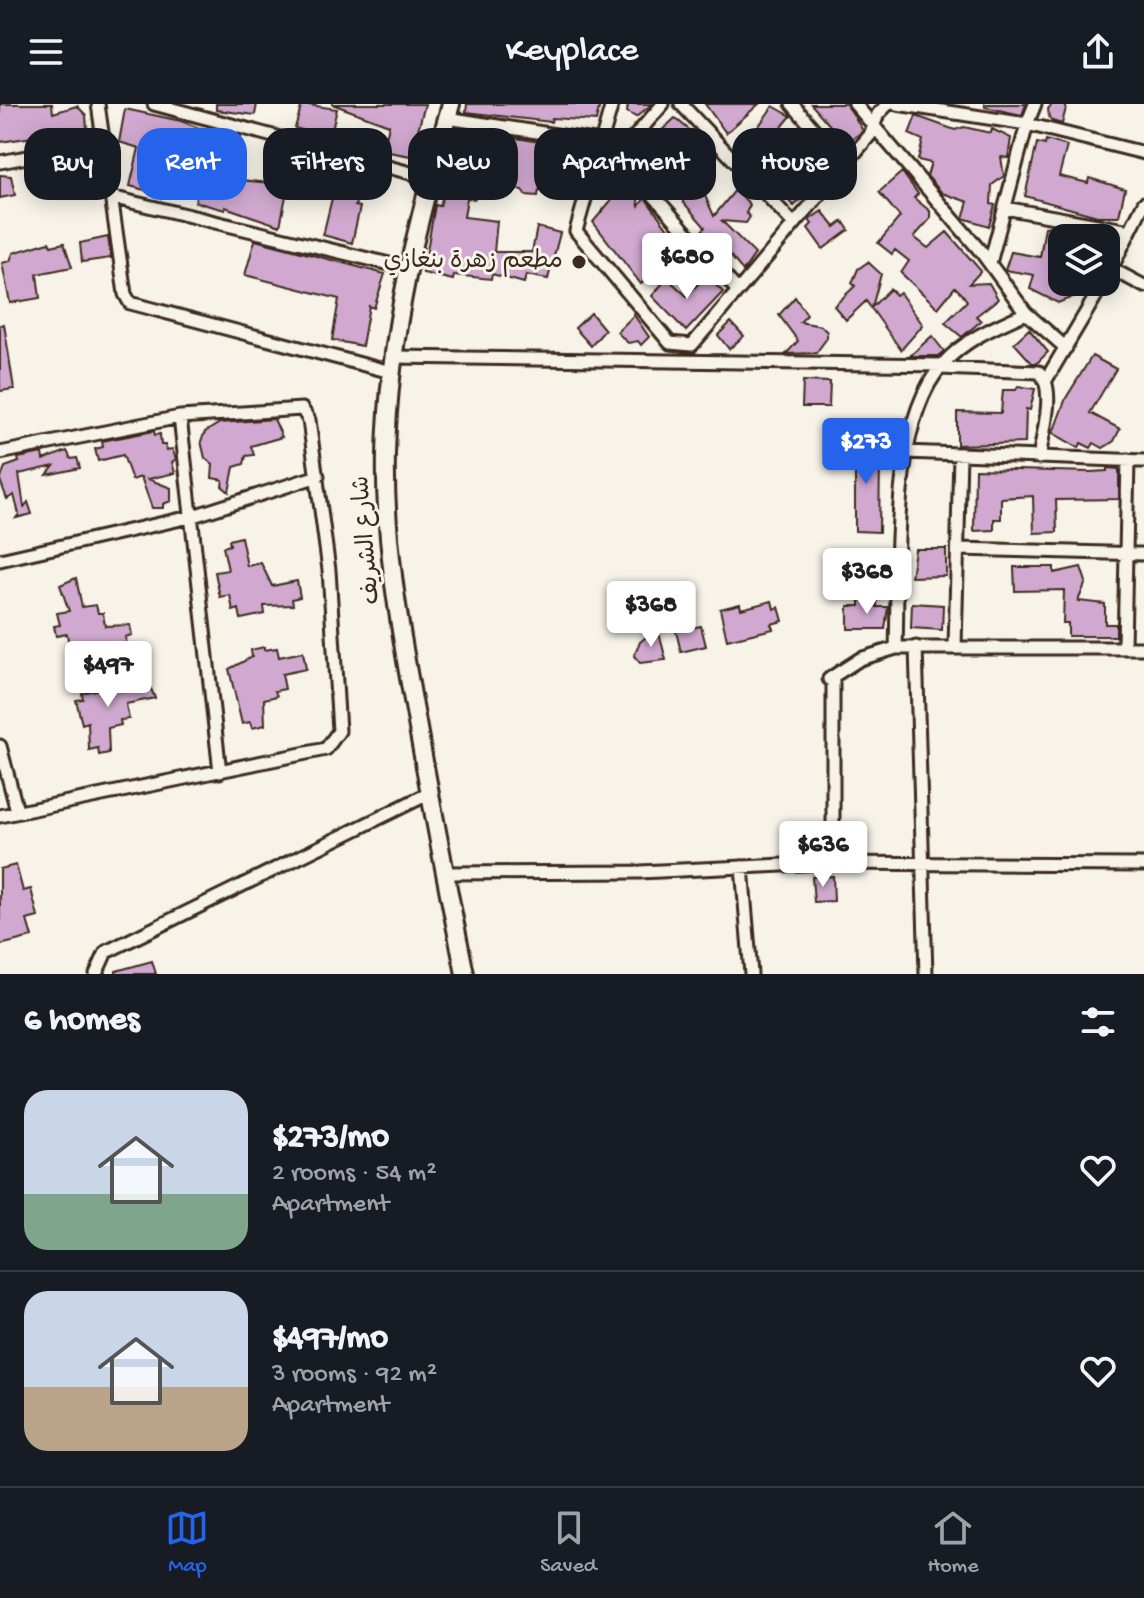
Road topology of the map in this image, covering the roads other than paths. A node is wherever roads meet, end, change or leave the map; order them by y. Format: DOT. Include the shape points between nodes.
graph roads {
  1 [pos="98,104"];
  2 [pos="154,104"];
  3 [pos="612,104"];
  4 [pos="663,104"];
  5 [pos="681,104"];
  6 [pos="792,104"];
  7 [pos="855,104"];
  8 [pos="888,104"];
  9 [pos="897,104"];
  10 [pos="1035,104"];
  11 [pos="449,111"];
  12 [pos="1027,124"];
  13 [pos="873,126"];
  14 [pos="101,128"];
  15 [pos="534,128"];
  16 [pos="605,128"];
  17 [pos="642,128"];
  18 [pos="813,128"];
  19 [pos="857,151"];
  20 [pos="1144,153"];
  21 [pos="24,158"];
  22 [pos="0,162"];
  23 [pos="408,172"];
  24 [pos="121,199"];
  25 [pos="111,200"];
  26 [pos="423,200"];
  27 [pos="586,200"];
  28 [pos="656,200"];
  29 [pos="815,200"];
  30 [pos="1144,203"];
  31 [pos="1005,208"];
  32 [pos="794,224"];
  33 [pos="1130,231"];
  34 [pos="1120,251"];
  35 [pos="990,263"];
  36 [pos="406,268"];
  37 [pos="1120,280"];
  38 [pos="1144,286"];
  39 [pos="738,291"];
  40 [pos="1096,296"];
  41 [pos="1026,313"];
  42 [pos="1066,348"];
  43 [pos="392,364"];
  44 [pos="941,366"];
  45 [pos="1046,380"];
  46 [pos="180,417"];
  47 [pos="905,452"];
  48 [pos="0,453"];
  49 [pos="960,454"];
  50 [pos="1039,458"];
  51 [pos="1128,460"];
  52 [pos="1144,461"];
  53 [pos="318,476"];
  54 [pos="190,517"];
  55 [pos="958,549"];
  56 [pos="1126,554"];
  57 [pos="1144,554"];
  58 [pos="0,560"];
  59 [pos="916,647"];
  60 [pos="955,647"];
  61 [pos="1124,647"];
  62 [pos="896,648"];
  63 [pos="1144,648"];
  64 [pos="0,746"];
  65 [pos="220,772"];
  66 [pos="430,793"];
  67 [pos="17,811"];
  68 [pos="0,816"];
  69 [pos="924,862"];
  70 [pos="833,863"];
  71 [pos="1144,865"];
  72 [pos="742,867"];
  73 [pos="445,873"];
  74 [pos="96,974"];
  75 [pos="465,974"];
  76 [pos="751,974"];
  77 [pos="926,974"];
  1 -- 14 [label="street"];
  2 -- 23 [label="street"];
  3 -- 16 [label="street"];
  4 -- 17 [label="street"];
  5 -- 32 [label="street"];
  6 -- 18 [label="street"];
  7 -- 13 [label="street"];
  8 -- 13 [label="street"];
  9 -- 12 [label="street"];
  10 -- 12 [label="street"];
  11 -- 15 [label="street"];
  12 -- 20 [label="street"];
  12 -- 31 [label="street"];
  13 -- 19 [label="street"];
  13 -- 35 [label="street"];
  21 -- 22 [label="street"];
  24 -- 36 [label="street"];
  25 -- 43 [label="street" via="130,303"];
  26 -- 36 [label="main road, شارع الشريف"];
  27 -- 39 [label="street" via="577,233 670,343 692,345"];
  28 -- 39 [label="street"];
  29 -- 32 [label="street"];
  30 -- 33 [label="street"];
  31 -- 33 [label="street"];
  31 -- 35 [label="street"];
  32 -- 39 [label="street"];
  33 -- 34 [label="street"];
  35 -- 41 [label="street"];
  36 -- 43 [label="main road, شارع الشريف"];
  37 -- 38 [label="street"];
  40 -- 42 [label="street"];
  41 -- 42 [label="street"];
  41 -- 44 [label="street" via="977,337"];
  42 -- 45 [label="street"];
  43 -- 44 [label="street"];
  43 -- 66 [label="main road, شارع الشريف" via="386,466 391,567"];
  44 -- 45 [label="street" via="1039,372"];
  44 -- 47 [label="street" via="922,399"];
  45 -- 50 [label="street"];
  46 -- 48 [label="street"];
  46 -- 53 [label="street" via="302,409 309,420"];
  46 -- 54 [label="street"];
  47 -- 49 [label="street"];
  47 -- 62 [label="street"];
  49 -- 50 [label="street"];
  49 -- 55 [label="street"];
  50 -- 51 [label="street"];
  51 -- 52 [label="street"];
  51 -- 56 [label="street"];
  53 -- 54 [label="street"];
  53 -- 65 [label="street" via="339,731 326,749"];
  54 -- 58 [label="street"];
  54 -- 65 [label="street"];
  55 -- 56 [label="street"];
  55 -- 60 [label="street"];
  56 -- 57 [label="street"];
  56 -- 61 [label="street"];
  59 -- 60 [label="street"];
  59 -- 62 [label="street"];
  59 -- 69 [label="street"];
  60 -- 61 [label="street"];
  61 -- 63 [label="street"];
  62 -- 70 [label="street" via="860,659 831,678"];
  64 -- 67 [label="street"];
  65 -- 67 [label="street"];
  66 -- 73 [label="main road, شارع الشريف"];
  66 -- 74 [label="street" via="106,952"];
  67 -- 68 [label="street"];
  69 -- 70 [label="street"];
  69 -- 71 [label="street"];
  69 -- 77 [label="street"];
  70 -- 72 [label="street"];
  72 -- 73 [label="street"];
  72 -- 76 [label="street"];
  73 -- 75 [label="main road, شارع الشريف"];
}
